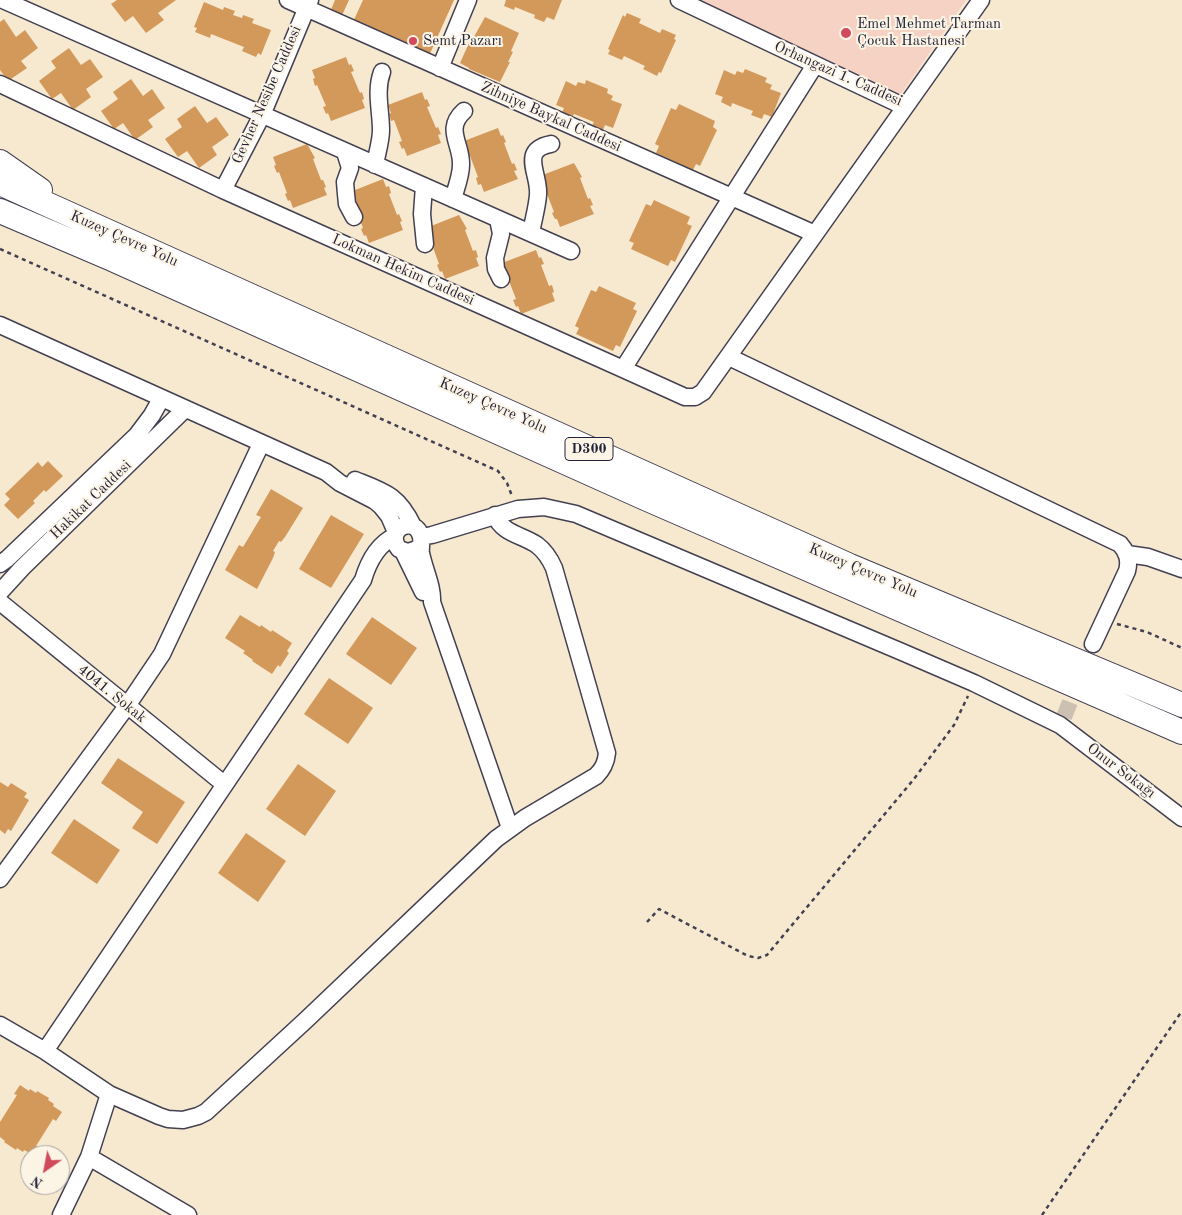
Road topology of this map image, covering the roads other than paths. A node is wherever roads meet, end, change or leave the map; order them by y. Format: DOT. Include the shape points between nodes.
graph roads {
  1 [pos="3,0"];
  2 [pos="288,0"];
  3 [pos="468,0"];
  4 [pos="679,0"];
  5 [pos="981,0"];
  6 [pos="308,4"];
  7 [pos="815,65"];
  8 [pos="440,68"];
  9 [pos="382,72"];
  10 [pos="0,84"];
  11 [pos="905,107"];
  12 [pos="464,110"];
  13 [pos="262,115"];
  14 [pos="551,144"];
  15 [pos="345,152"];
  16 [pos="0,162"];
  17 [pos="375,165"];
  18 [pos="0,184"];
  19 [pos="424,186"];
  20 [pos="224,190"];
  21 [pos="730,197"];
  22 [pos="453,199"];
  23 [pos="0,211"];
  24 [pos="354,217"];
  25 [pos="498,219"];
  26 [pos="82,220"];
  27 [pos="531,234"];
  28 [pos="815,234"];
  29 [pos="425,244"];
  30 [pos="571,251"];
  31 [pos="502,279"];
  32 [pos="0,325"];
  33 [pos="729,357"];
  34 [pos="623,369"];
  35 [pos="161,399"];
  36 [pos="185,409"];
  37 [pos="261,444"];
  38 [pos="326,472"];
  39 [pos="495,515"];
  40 [pos="418,536"];
  41 [pos="398,542"];
  42 [pos="1127,554"];
  43 [pos="0,564"];
  44 [pos="1182,569"];
  45 [pos="0,592"];
  46 [pos="0,602"];
  47 [pos="432,602"];
  48 [pos="1093,644"];
  49 [pos="1182,705"];
  50 [pos="127,706"];
  51 [pos="1182,732"];
  52 [pos="224,784"];
  53 [pos="1182,818"];
  54 [pos="510,828"];
  55 [pos="0,879"];
  56 [pos="0,1025"];
  57 [pos="45,1052"];
  58 [pos="109,1094"];
  59 [pos="89,1157"];
  60 [pos="61,1215"];
  61 [pos="188,1215"];
  1 -- 13 [label="street"];
  2 -- 6 [label="street, Zihniye Baykal Caddesi"];
  3 -- 8 [label="street"];
  4 -- 7 [label="street, Orhangazi 1. Caddesi"];
  5 -- 11 [label="street, Orhangazi 1. Caddesi"];
  6 -- 8 [label="street, Zihniye Baykal Caddesi"];
  6 -- 13 [label="street, Gevher Nesibe Caddesi"];
  7 -- 11 [label="street, Orhangazi 1. Caddesi"];
  7 -- 21 [label="street"];
  8 -- 21 [label="street, Zihniye Baykal Caddesi"];
  9 -- 17 [label="street" via="378,106 381,133"];
  10 -- 20 [label="street, Lokman Hekim Caddesi"];
  11 -- 28 [label="street, Lokman Hekim Caddesi"];
  12 -- 22 [label="street" via="454,125 462,163"];
  13 -- 15 [label="street"];
  13 -- 20 [label="street, Gevher Nesibe Caddesi"];
  14 -- 27 [label="street" via="536,150 533,157 539,194"];
  15 -- 17 [label="street"];
  15 -- 24 [label="street" via="350,168 345,182 347,204"];
  16 -- 26 [label="highway"];
  17 -- 19 [label="street"];
  18 -- 26 [label="highway, Kuzey Çevre Yolu / D300"];
  19 -- 22 [label="street"];
  19 -- 29 [label="street"];
  20 -- 34 [label="street, Lokman Hekim Caddesi"];
  21 -- 28 [label="street, Zihniye Baykal Caddesi"];
  21 -- 34 [label="street"];
  22 -- 25 [label="street"];
  23 -- 51 [label="highway, Kuzey Çevre Yolu / D300"];
  25 -- 27 [label="street"];
  25 -- 31 [label="street" via="501,234 495,258 496,269"];
  26 -- 49 [label="highway, Kuzey Çevre Yolu / D300" via="850,566"];
  27 -- 30 [label="street"];
  28 -- 33 [label="street, Lokman Hekim Caddesi"];
  32 -- 35 [label="street"];
  33 -- 34 [label="street, Lokman Hekim Caddesi" via="703,392 690,398"];
  33 -- 42 [label="street" via="1114,540"];
  35 -- 36 [label="street"];
  35 -- 43 [label="street, Hakikat Caddesi" via="137,435"];
  36 -- 37 [label="street"];
  36 -- 45 [label="street, Hakikat Caddesi"];
  37 -- 38 [label="street"];
  37 -- 50 [label="street" via="162,654"];
  38 -- 40 [label="street" via="342,475 388,494 401,505"];
  38 -- 41 [label="street" via="340,483 375,500 389,516"];
  39 -- 40 [label="street, Onur Sokağı" via="432,535"];
  39 -- 53 [label="street, Onur Sokağı" via="544,507 576,514 1062,721"];
  39 -- 54 [label="street" via="502,527 544,551 554,568 607,753 605,766 596,776"];
  40 -- 41 [label="street" via="412,552"];
  40 -- 41 [label="street" via="404,526"];
  40 -- 47 [label="street"];
  41 -- 47 [label="street" via="425,597"];
  41 -- 52 [label="street" via="387,540 381,546 363,580"];
  42 -- 44 [label="street"];
  42 -- 48 [label="street" via="1127,571"];
  46 -- 50 [label="street, 4041. Sokak"];
  47 -- 54 [label="street"];
  50 -- 52 [label="street, 4041. Sokak"];
  50 -- 55 [label="street"];
  52 -- 57 [label="street"];
  54 -- 58 [label="street" via="206,1112 190,1119 168,1120"];
  56 -- 57 [label="street"];
  57 -- 58 [label="street"];
  58 -- 59 [label="street"];
  59 -- 60 [label="street"];
  59 -- 61 [label="street"];
}
